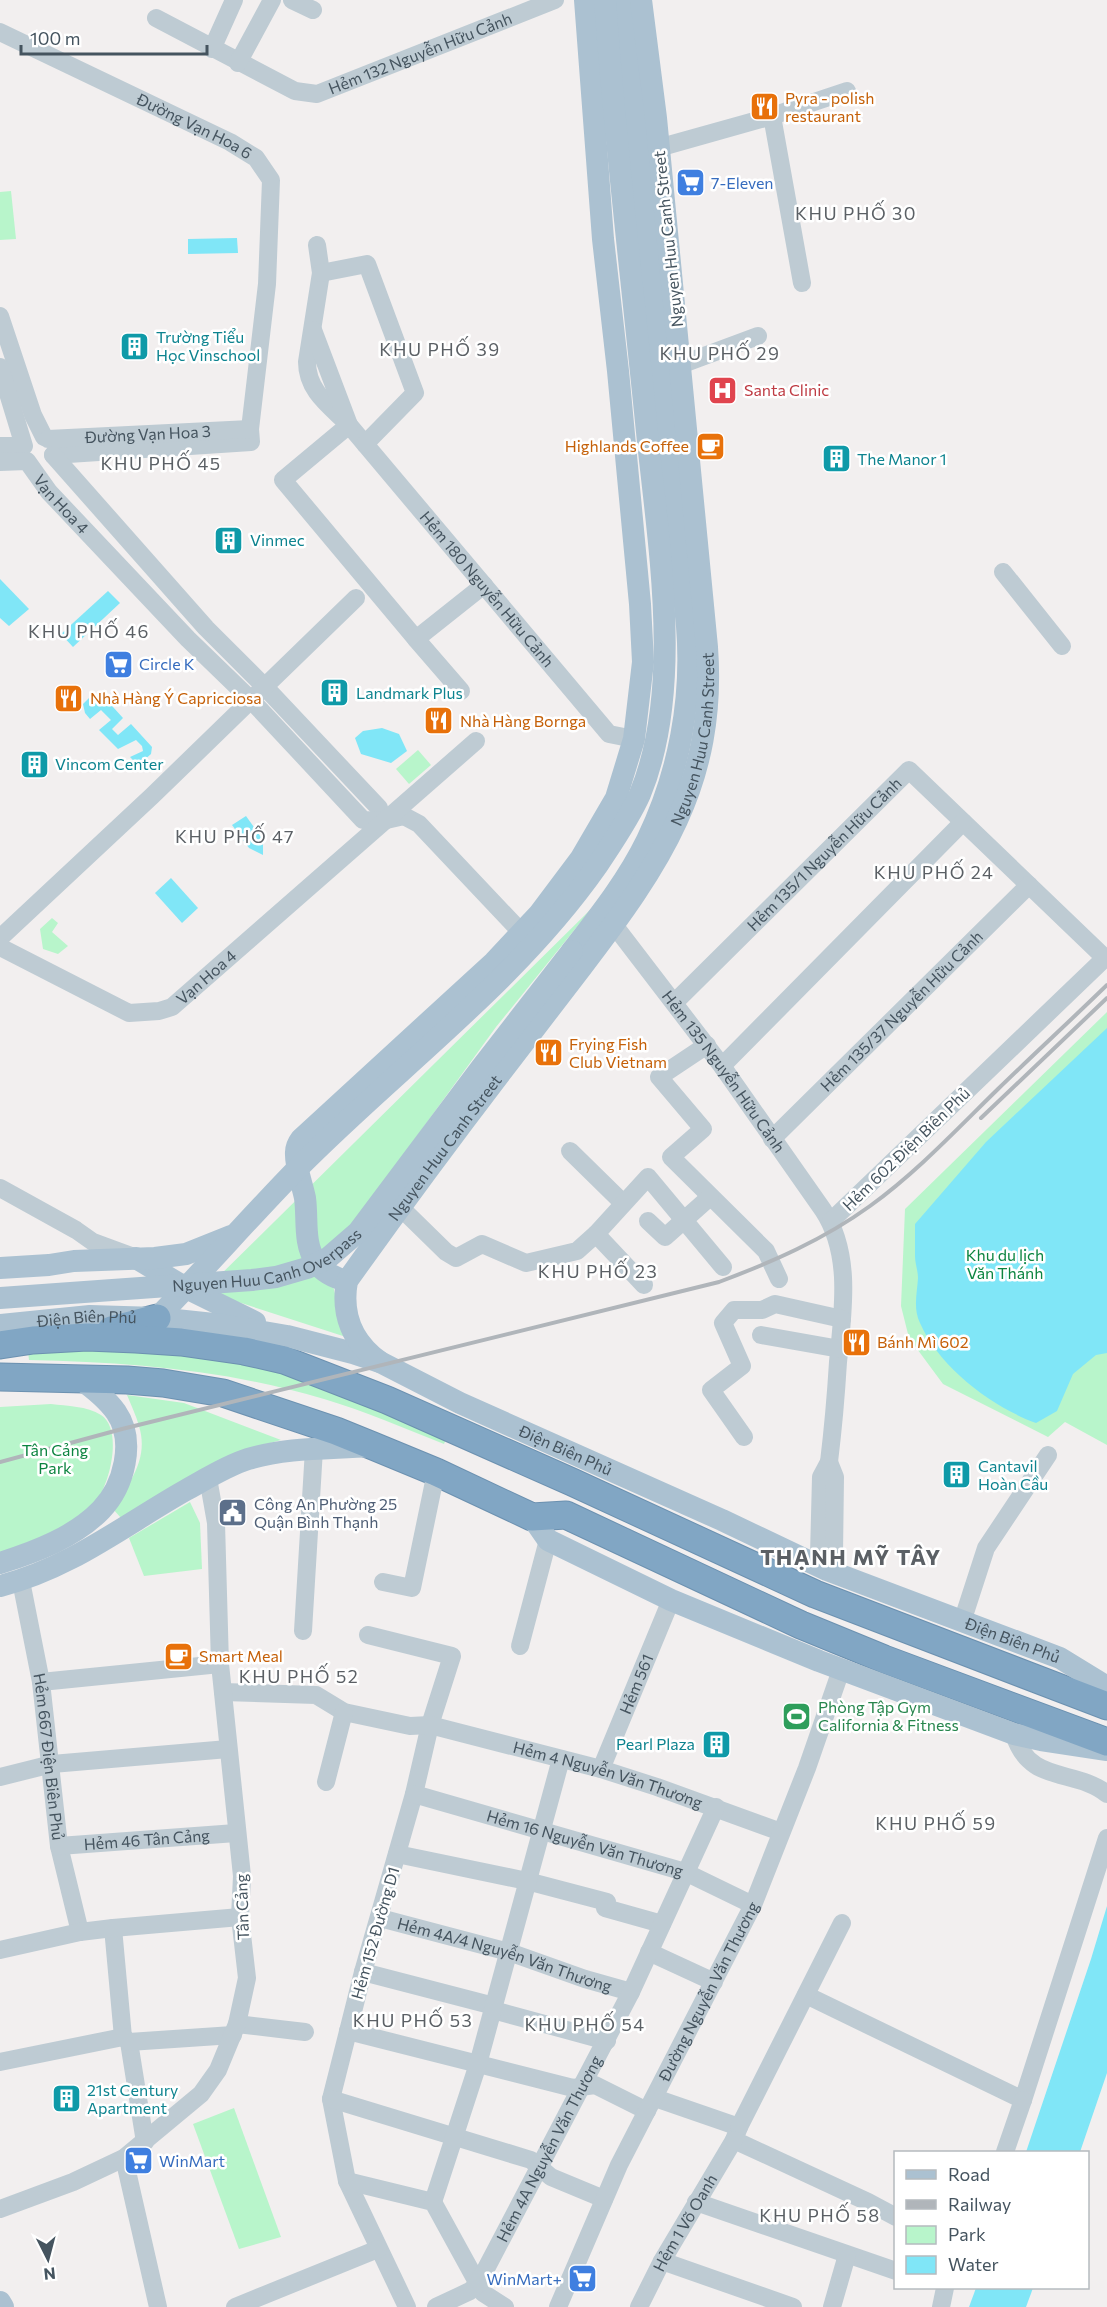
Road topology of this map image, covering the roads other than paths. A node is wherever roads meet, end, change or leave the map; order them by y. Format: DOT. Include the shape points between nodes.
graph roads {
  1 [pos="234,0"];
  2 [pos="272,0"];
  3 [pos="292,0"];
  4 [pos="555,0"];
  5 [pos="585,0"];
  6 [pos="624,0"];
  7 [pos="641,0"];
  8 [pos="605,8"];
  9 [pos="313,10"];
  10 [pos="156,18"];
  11 [pos="0,32"];
  12 [pos="212,49"];
  13 [pos="238,63"];
  14 [pos="847,91"];
  15 [pos="772,116"];
  16 [pos="658,148"];
  17 [pos="317,245"];
  18 [pos="321,273"];
  19 [pos="802,283"];
  20 [pos="0,316"];
  21 [pos="758,336"];
  22 [pos="0,367"];
  23 [pos="650,368"];
  24 [pos="349,425"];
  25 [pos="251,435"];
  26 [pos="48,444"];
  27 [pos="365,444"];
  28 [pos="0,446"];
  29 [pos="25,453"];
  30 [pos="0,462"];
  31 [pos="74,481"];
  32 [pos="50,492"];
  33 [pos="1004,572"];
  34 [pos="484,585"];
  35 [pos="356,598"];
  36 [pos="416,639"];
  37 [pos="1062,646"];
  38 [pos="264,686"];
  39 [pos="460,691"];
  40 [pos="251,700"];
  41 [pos="634,739"];
  42 [pos="476,741"];
  43 [pos="382,821"];
  44 [pos="963,822"];
  45 [pos="1029,885"];
  46 [pos="608,918"];
  47 [pos="0,938"];
  48 [pos="528,939"];
  49 [pos="0,947"];
  50 [pos="572,951"];
  51 [pos="1105,957"];
  52 [pos="675,1002"];
  53 [pos="707,1045"];
  54 [pos="722,1066"];
  55 [pos="772,1139"];
  56 [pos="570,1151"];
  57 [pos="298,1168"];
  58 [pos="0,1188"];
  59 [pos="710,1197"];
  60 [pos="623,1203"];
  61 [pos="400,1207"];
  62 [pos="685,1220"];
  63 [pos="648,1221"];
  64 [pos="831,1221"];
  65 [pos="239,1232"];
  66 [pos="596,1234"];
  67 [pos="95,1251"];
  68 [pos="135,1258"];
  69 [pos="723,1267"];
  70 [pos="0,1268"];
  71 [pos="779,1279"];
  72 [pos="347,1281"];
  73 [pos="644,1285"];
  74 [pos="186,1288"];
  75 [pos="0,1298"];
  76 [pos="157,1317"];
  77 [pos="842,1319"];
  78 [pos="0,1325"];
  79 [pos="89,1327"];
  80 [pos="761,1335"];
  81 [pos="287,1336"];
  82 [pos="0,1344"];
  83 [pos="840,1349"];
  84 [pos="380,1362"];
  85 [pos="0,1377"];
  86 [pos="406,1377"];
  87 [pos="79,1378"];
  88 [pos="430,1419"];
  89 [pos="512,1425"];
  90 [pos="744,1437"];
  91 [pos="472,1438"];
  92 [pos="373,1446"];
  93 [pos="314,1449"];
  94 [pos="1048,1455"];
  95 [pos="436,1472"];
  96 [pos="208,1478"];
  97 [pos="102,1509"];
  98 [pos="532,1517"];
  99 [pos="118,1531"];
  100 [pos="548,1540"];
  101 [pos="0,1563"];
  102 [pos="383,1582"];
  103 [pos="821,1582"];
  104 [pos="10,1583"];
  105 [pos="671,1600"];
  106 [pos="962,1622"];
  107 [pos="801,1625"];
  108 [pos="898,1627"];
  109 [pos="303,1631"];
  110 [pos="368,1635"];
  111 [pos="520,1646"];
  112 [pos="884,1659"];
  113 [pos="220,1664"];
  114 [pos="841,1670"];
  115 [pos="41,1682"];
  116 [pos="1107,1687"];
  117 [pos="223,1692"];
  118 [pos="1107,1706"];
  119 [pos="344,1712"];
  120 [pos="430,1725"];
  121 [pos="1014,1734"];
  122 [pos="1107,1742"];
  123 [pos="228,1749"];
  124 [pos="1107,1750"];
  125 [pos="561,1759"];
  126 [pos="52,1764"];
  127 [pos="601,1769"];
  128 [pos="0,1777"];
  129 [pos="326,1782"];
  130 [pos="414,1794"];
  131 [pos="1107,1794"];
  132 [pos="716,1807"];
  133 [pos="542,1831"];
  134 [pos="781,1832"];
  135 [pos="236,1833"];
  136 [pos="1107,1838"];
  137 [pos="60,1845"];
  138 [pos="397,1854"];
  139 [pos="685,1872"];
  140 [pos="527,1881"];
  141 [pos="753,1905"];
  142 [pos="240,1917"];
  143 [pos="380,1918"];
  144 [pos="842,1923"];
  145 [pos="662,1924"];
  146 [pos="113,1928"];
  147 [pos="80,1932"];
  148 [pos="1,1944"];
  149 [pos="509,1952"];
  150 [pos="649,1952"];
  151 [pos="363,1972"];
  152 [pos="714,1982"];
  153 [pos="631,1992"];
  154 [pos="806,1995"];
  155 [pos="494,2008"];
  156 [pos="235,2029"];
  157 [pos="348,2031"];
  158 [pos="305,2032"];
  159 [pos="126,2039"];
  160 [pos="607,2040"];
  161 [pos="0,2062"];
  162 [pos="478,2064"];
  163 [pos="583,2086"];
  164 [pos="331,2099"];
  165 [pos="1023,2100"];
  166 [pos="651,2105"];
  167 [pos="737,2133"];
  168 [pos="453,2137"];
  169 [pos="145,2142"];
  170 [pos="1005,2151"];
  171 [pos="124,2158"];
  172 [pos="541,2166"];
  173 [pos="347,2181"];
  174 [pos="604,2199"];
  175 [pos="434,2202"];
  176 [pos="696,2202"];
  177 [pos="0,2209"];
  178 [pos="894,2216"];
  179 [pos="378,2249"];
  180 [pos="847,2255"];
  181 [pos="662,2261"];
  182 [pos="894,2270"];
  183 [pos="478,2284"];
  184 [pos="945,2289"];
  185 [pos="0,2302"];
  186 [pos="402,2306"];
  187 [pos="562,2306"];
  188 [pos="3,2307"];
  189 [pos="158,2307"];
  190 [pos="235,2307"];
  191 [pos="436,2307"];
  192 [pos="505,2307"];
  193 [pos="639,2307"];
  194 [pos="793,2307"];
  195 [pos="832,2307"];
  196 [pos="941,2307"];
  1 -- 12 [label="street"];
  2 -- 13 [label="street"];
  3 -- 9 [label="street"];
  4 -- 13 [label="street, Hẻm 132 Nguyễn Hữu Cảnh" via="317,94 295,91"];
  5 -- 23 [label="main road, Nguyen Huu Canh Street" via="603,239"];
  6 -- 23 [label="main road, Nguyen Huu Canh Street"];
  7 -- 16 [label="main road, Nguyen Huu Canh Street"];
  8 -- 23 [label="main road, Nguyen Huu Canh Street"];
  10 -- 12 [label="street, Hẻm 132 Nguyễn Hữu Cảnh"];
  11 -- 25 [label="street, Đường Vạn Hoa 6" via="230,142 256,158 271,180 267,285"];
  12 -- 13 [label="street, Hẻm 132 Nguyễn Hữu Cảnh"];
  14 -- 15 [label="street"];
  15 -- 16 [label="street"];
  15 -- 19 [label="street"];
  16 -- 23 [label="main road, Nguyen Huu Canh Street"];
  17 -- 18 [label="street, Hẻm 180 Nguyễn Hữu Cảnh"];
  18 -- 24 [label="street, Hẻm 180 Nguyễn Hữu Cảnh" via="307,375 312,386"];
  18 -- 27 [label="street" via="367,264 415,393"];
  20 -- 26 [label="street, Vạn Hoa 4" via="33,415"];
  21 -- 23 [label="street"];
  22 -- 29 [label="street, Vạn Hoa 4"];
  23 -- 41 [label="main road, Nguyen Huu Canh Street" via="633,514 643,662"];
  23 -- 46 [label="main road, Nguyen Huu Canh Street" via="709,671 706,728 692,784 676,826 639,890"];
  23 -- 48 [label="main road, Nguyen Huu Canh Street" via="665,643 656,739 639,794 621,828 583,886"];
  24 -- 27 [label="street, Hẻm 180 Nguyễn Hữu Cảnh"];
  24 -- 36 [label="street" via="283,480"];
  25 -- 26 [label="street, Đường Vạn Hoa 3"];
  26 -- 29 [label="street" via="30,438"];
  26 -- 29 [label="street" via="46,464 36,466"];
  26 -- 31 [label="street, Vạn Hoa 4"];
  27 -- 34 [label="street, Hẻm 180 Nguyễn Hữu Cảnh"];
  28 -- 29 [label="street"];
  29 -- 30 [label="street"];
  29 -- 32 [label="street, Vạn Hoa 4"];
  31 -- 32 [label="street"];
  31 -- 38 [label="street, Vạn Hoa 4" via="206,628"];
  32 -- 40 [label="street, Vạn Hoa 4"];
  33 -- 37 [label="street"];
  34 -- 36 [label="street"];
  34 -- 41 [label="street, Hẻm 180 Nguyễn Hữu Cảnh" via="609,734"];
  35 -- 38 [label="street"];
  36 -- 39 [label="street"];
  38 -- 40 [label="street"];
  38 -- 43 [label="street, Vạn Hoa 4" via="379,808"];
  40 -- 43 [label="street, Vạn Hoa 4" via="363,820"];
  40 -- 47 [label="street"];
  41 -- 48 [label="main road, Nguyen Huu Canh Street" via="616,798"];
  42 -- 43 [label="street, Vạn Hoa 4"];
  43 -- 48 [label="street" via="404,816 419,824"];
  43 -- 49 [label="street, Vạn Hoa 4" via="172,1007 129,1013"];
  44 -- 45 [label="street, Hẻm 135/1 Nguyễn Hữu Cảnh"];
  44 -- 52 [label="street, Hẻm 135/1 Nguyễn Hữu Cảnh" via="909,770"];
  44 -- 54 [label="street"];
  45 -- 51 [label="street, Hẻm 135/1 Nguyễn Hữu Cảnh"];
  45 -- 55 [label="street, Hẻm 135/37 Nguyễn Hữu Cảnh"];
  46 -- 50 [label="main road, Nguyen Huu Canh Street"];
  46 -- 52 [label="street, Hẻm 135 Nguyễn Hữu Cảnh"];
  46 -- 61 [label="main road, Nguyen Huu Canh Street"];
  48 -- 57 [label="main road, Nguyen Huu Canh Street" via="494,962 301,1139 296,1152"];
  50 -- 75 [label="main road, Nguyen Huu Canh Overpass, bridge" via="358,1232 328,1258 291,1273 252,1280"];
  51 -- 64 [label="street, Hẻm 602 Điện Biên Phủ"];
  52 -- 53 [label="street, Hẻm 135 Nguyễn Hữu Cảnh"];
  53 -- 54 [label="street, Hẻm 135 Nguyễn Hữu Cảnh"];
  53 -- 59 [label="street" via="659,1077 703,1129 671,1157"];
  54 -- 55 [label="street, Hẻm 135 Nguyễn Hữu Cảnh"];
  55 -- 64 [label="street, Hẻm 135 Nguyễn Hữu Cảnh"];
  56 -- 60 [label="street"];
  57 -- 65 [label="main road"];
  57 -- 72 [label="main road, Nguyen Huu Canh Street" via="312,1254 326,1273"];
  58 -- 67 [label="street" via="66,1224"];
  59 -- 62 [label="street"];
  59 -- 71 [label="street" via="766,1251"];
  60 -- 62 [label="street" via="648,1177"];
  60 -- 66 [label="street"];
  61 -- 66 [label="street" via="456,1258 482,1244 526,1263 577,1251"];
  61 -- 72 [label="main road, Nguyen Huu Canh Street"];
  62 -- 63 [label="street" via="665,1237"];
  62 -- 69 [label="street"];
  64 -- 77 [label="street, Hẻm 602 Điện Biên Phủ" via="840,1247"];
  65 -- 68 [label="main road" via="186,1254"];
  65 -- 74 [label="main road"];
  66 -- 73 [label="street"];
  67 -- 68 [label="main road"];
  67 -- 70 [label="main road"];
  67 -- 79 [label="main road"];
  68 -- 74 [label="main road"];
  72 -- 84 [label="main road" via="345,1303 350,1325 361,1346"];
  74 -- 76 [label="main road"];
  74 -- 81 [label="main road"];
  76 -- 79 [label="highway"];
  76 -- 81 [label="main road, Điện Biên Phủ"];
  77 -- 83 [label="street, Hẻm 602 Điện Biên Phủ"];
  77 -- 90 [label="street" via="775,1304 762,1310 734,1310 723,1323 742,1366 711,1390"];
  78 -- 79 [label="main road, Điện Biên Phủ"];
  79 -- 82 [label="highway, Điện Biên Phủ"];
  79 -- 88 [label="highway, Điện Biên Phủ" via="284,1360"];
  80 -- 83 [label="street"];
  81 -- 84 [label="main road, Điện Biên Phủ"];
  83 -- 103 [label="street, Hẻm 602 Điện Biên Phủ" via="829,1462 821,1477"];
  84 -- 86 [label="main road, Điện Biên Phủ"];
  85 -- 87 [label="highway"];
  86 -- 88 [label="main road"];
  86 -- 89 [label="main road, Điện Biên Phủ"];
  87 -- 92 [label="highway" via="163,1383 223,1393"];
  87 -- 97 [label="main road" via="99,1392 117,1414 126,1448 121,1476"];
  88 -- 91 [label="highway, Điện Biên Phủ"];
  89 -- 91 [label="main road"];
  89 -- 103 [label="main road, Điện Biên Phủ"];
  91 -- 103 [label="highway, Điện Biên Phủ"];
  92 -- 93 [label="main road"];
  92 -- 95 [label="highway"];
  93 -- 96 [label="main road" via="279,1451"];
  93 -- 109 [label="street"];
  94 -- 106 [label="street" via="986,1548"];
  95 -- 98 [label="highway"];
  95 -- 102 [label="street" via="412,1588"];
  96 -- 99 [label="main road"];
  96 -- 113 [label="street, Tân Cảng" via="216,1523"];
  97 -- 99 [label="main road"];
  97 -- 101 [label="main road" via="81,1527 51,1543"];
  98 -- 100 [label="main road"];
  98 -- 107 [label="highway" via="566,1515"];
  99 -- 104 [label="main road" via="66,1563"];
  100 -- 105 [label="main road"];
  100 -- 111 [label="street"];
  103 -- 106 [label="main road, Điện Biên Phủ"];
  103 -- 107 [label="highway" via="821,1619"];
  103 -- 108 [label="highway, Điện Biên Phủ"];
  104 -- 115 [label="street, Hẻm 667 Điện Biên Phủ"];
  105 -- 114 [label="main road"];
  105 -- 127 [label="street, Hẻm 561"];
  106 -- 116 [label="main road, Điện Biên Phủ" via="1060,1658"];
  107 -- 112 [label="highway"];
  108 -- 112 [label="highway" via="886,1628 878,1636 876,1649"];
  108 -- 118 [label="highway, Điện Biên Phủ"];
  110 -- 120 [label="street, Hẻm 152 Đường D1" via="452,1656"];
  112 -- 122 [label="highway"];
  113 -- 115 [label="street"];
  113 -- 117 [label="street, Tân Cảng"];
  114 -- 121 [label="main road"];
  114 -- 134 [label="street, Đường Nguyễn Văn Thương"];
  115 -- 126 [label="street, Hẻm 667 Điện Biên Phủ"];
  117 -- 119 [label="street, Hẻm 4 Nguyễn Văn Thương" via="316,1695"];
  117 -- 123 [label="street, Tân Cảng"];
  119 -- 120 [label="street, Hẻm 4 Nguyễn Văn Thương" via="410,1726"];
  119 -- 129 [label="street"];
  120 -- 125 [label="street, Hẻm 4 Nguyễn Văn Thương"];
  120 -- 130 [label="street, Hẻm 152 Đường D1"];
  121 -- 124 [label="main road"];
  121 -- 131 [label="street" via="1025,1757 1039,1768 1087,1783"];
  123 -- 126 [label="street"];
  123 -- 135 [label="street, Tân Cảng"];
  125 -- 127 [label="street, Hẻm 4 Nguyễn Văn Thương"];
  125 -- 133 [label="street"];
  126 -- 128 [label="street"];
  126 -- 137 [label="street, Hẻm 667 Điện Biên Phủ"];
  127 -- 132 [label="street, Hẻm 4 Nguyễn Văn Thương"];
  130 -- 133 [label="street, Hẻm 16 Nguyễn Văn Thương"];
  130 -- 138 [label="street, Hẻm 152 Đường D1"];
  132 -- 134 [label="street, Hẻm 4 Nguyễn Văn Thương"];
  132 -- 139 [label="street, Hẻm 4A Nguyễn Văn Thương"];
  133 -- 139 [label="street, Hẻm 16 Nguyễn Văn Thương"];
  133 -- 140 [label="street"];
  134 -- 141 [label="street, Đường Nguyễn Văn Thương"];
  135 -- 137 [label="street, Hẻm 46 Tân Cảng"];
  135 -- 142 [label="street, Tân Cảng" via="242,1876"];
  136 -- 165 [label="street"];
  137 -- 147 [label="street, Hẻm 667 Điện Biên Phủ"];
  138 -- 140 [label="street"];
  138 -- 143 [label="street, Hẻm 152 Đường D1"];
  139 -- 141 [label="street, Hẻm 16 Nguyễn Văn Thương"];
  139 -- 145 [label="street, Hẻm 4A Nguyễn Văn Thương"];
  140 -- 145 [label="street" via="607,1902 605,1908"];
  140 -- 149 [label="street"];
  141 -- 152 [label="street, Đường Nguyễn Văn Thương"];
  142 -- 146 [label="street"];
  142 -- 156 [label="street, Tân Cảng" via="247,1978"];
  143 -- 149 [label="street, Hẻm 4A/4 Nguyễn Văn Thương"];
  143 -- 151 [label="street, Hẻm 152 Đường D1"];
  144 -- 154 [label="street, Hẻm 1 Võ Oanh"];
  145 -- 150 [label="street, Hẻm 4A Nguyễn Văn Thương"];
  146 -- 147 [label="street"];
  146 -- 159 [label="street"];
  147 -- 148 [label="street"];
  149 -- 153 [label="street, Hẻm 4A/4 Nguyễn Văn Thương"];
  149 -- 155 [label="street"];
  150 -- 152 [label="street"];
  150 -- 153 [label="street, Hẻm 4A Nguyễn Văn Thương"];
  151 -- 155 [label="street"];
  151 -- 157 [label="street, Hẻm 152 Đường D1"];
  152 -- 166 [label="street, Đường Nguyễn Văn Thương"];
  153 -- 160 [label="street, Hẻm 4A Nguyễn Văn Thương"];
  154 -- 165 [label="street"];
  154 -- 167 [label="street, Hẻm 1 Võ Oanh"];
  155 -- 160 [label="street"];
  155 -- 162 [label="street"];
  156 -- 158 [label="street"];
  156 -- 159 [label="street"];
  156 -- 169 [label="street, Tân Cảng" via="218,2070 201,2094"];
  157 -- 162 [label="street"];
  157 -- 164 [label="street, Hẻm 152 Đường D1"];
  159 -- 161 [label="street"];
  159 -- 169 [label="street"];
  160 -- 163 [label="street, Hẻm 4A Nguyễn Văn Thương"];
  162 -- 163 [label="street" via="573,2088"];
  162 -- 168 [label="street"];
  163 -- 166 [label="street" via="595,2085"];
  163 -- 172 [label="street, Hẻm 4A Nguyễn Văn Thương"];
  164 -- 168 [label="street"];
  164 -- 173 [label="street, Hẻm 152 Đường D1"];
  165 -- 170 [label="street"];
  166 -- 167 [label="street"];
  166 -- 174 [label="street, Đường Nguyễn Văn Thương"];
  167 -- 176 [label="street, Hẻm 1 Võ Oanh"];
  167 -- 178 [label="street"];
  168 -- 172 [label="street"];
  168 -- 175 [label="street"];
  169 -- 171 [label="street, Tân Cảng"];
  171 -- 177 [label="street, Tân Cảng"];
  171 -- 189 [label="street"];
  172 -- 174 [label="street" via="552,2177"];
  172 -- 183 [label="street, Hẻm 4A Nguyễn Văn Thương"];
  173 -- 175 [label="street"];
  173 -- 179 [label="street, Hẻm 152 Đường D1"];
  174 -- 187 [label="street, Đường Nguyễn Văn Thương"];
  175 -- 183 [label="street"];
  176 -- 180 [label="street"];
  176 -- 181 [label="street, Hẻm 1 Võ Oanh"];
  179 -- 186 [label="street, Hẻm 152 Đường D1"];
  179 -- 190 [label="street"];
  180 -- 182 [label="street"];
  180 -- 195 [label="street"];
  181 -- 193 [label="street, Hẻm 1 Võ Oanh"];
  181 -- 194 [label="street"];
  183 -- 191 [label="street"];
  183 -- 192 [label="street" via="483,2293"];
  184 -- 196 [label="street"];
  185 -- 188 [label="main road"];
}
